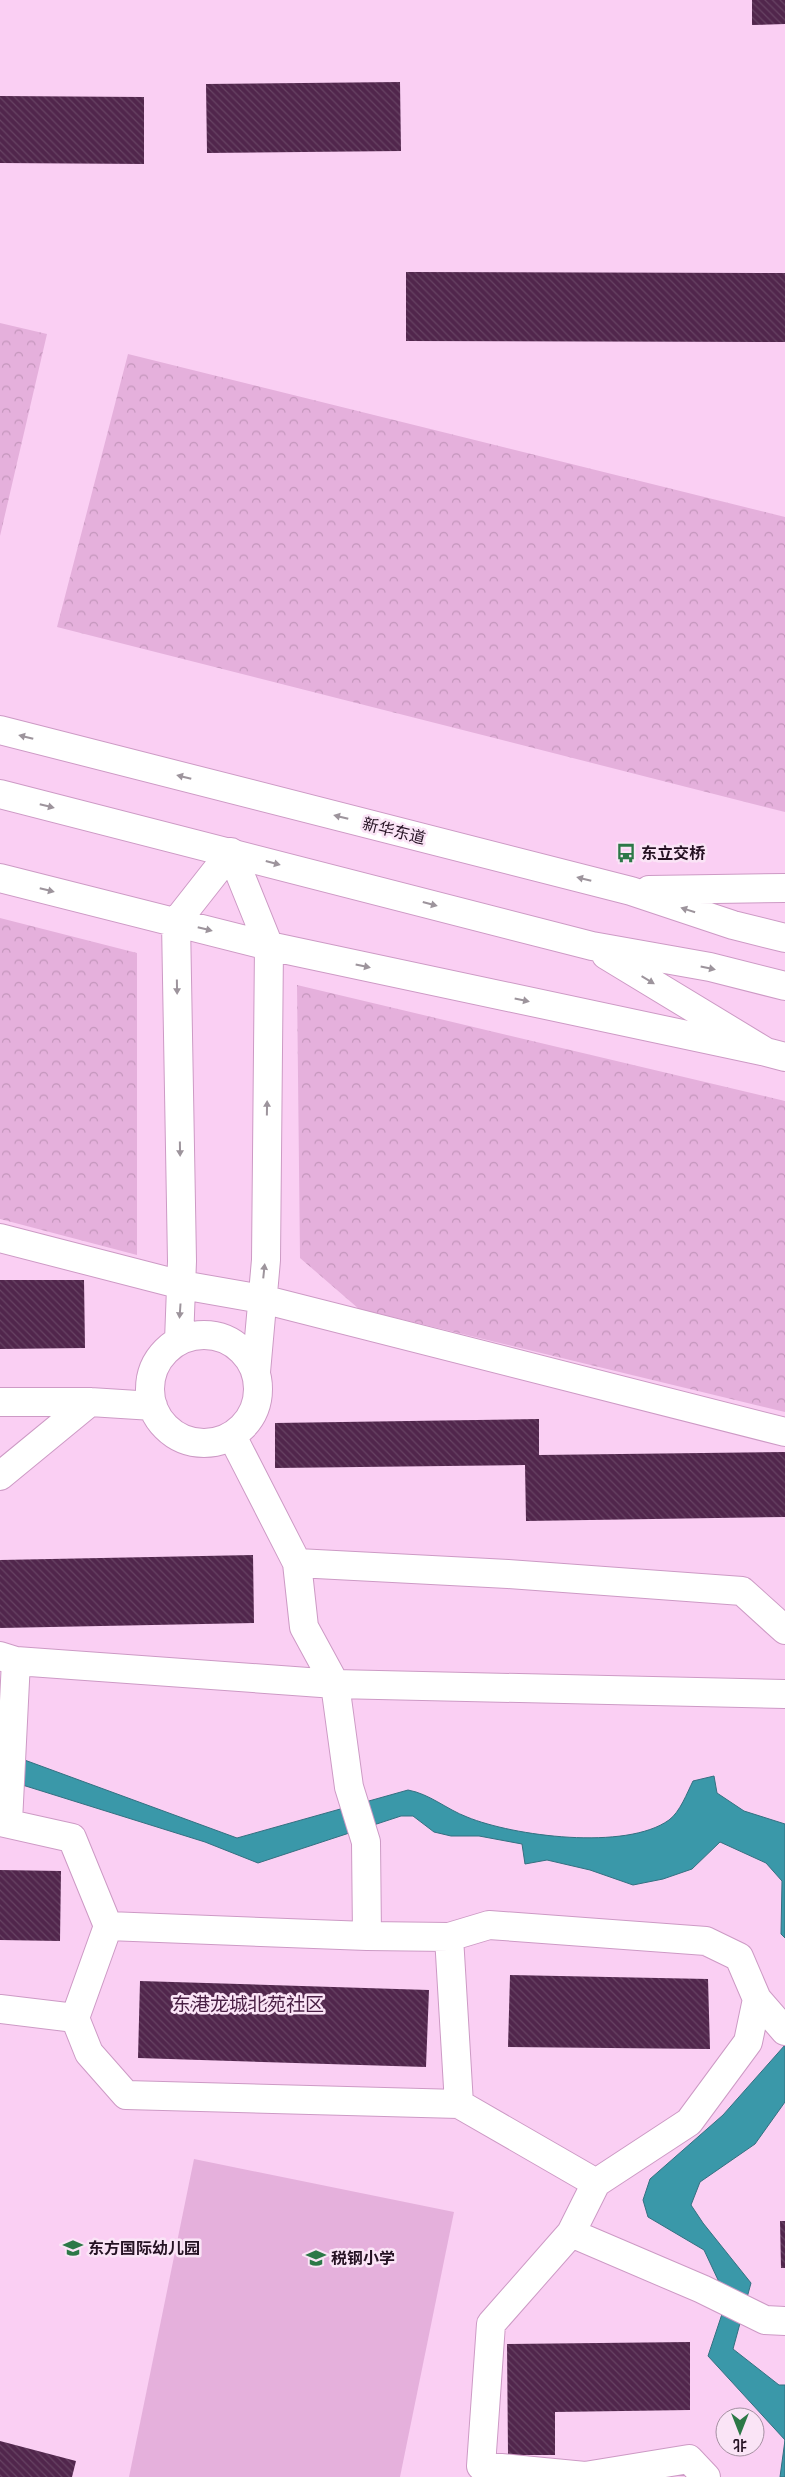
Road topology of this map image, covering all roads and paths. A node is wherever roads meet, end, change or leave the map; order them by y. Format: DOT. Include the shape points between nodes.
graph roads {
  1 [pos="0,730"];
  2 [pos="0,794"];
  3 [pos="231,852"];
  4 [pos="0,878"];
  5 [pos="785,888"];
  6 [pos="631,891"];
  7 [pos="176,922"];
  8 [pos="785,938"];
  9 [pos="269,946"];
  10 [pos="592,946"];
  11 [pos="785,986"];
  12 [pos="776,1054"];
  13 [pos="0,1238"];
  14 [pos="182,1285"];
  15 [pos="262,1299"];
  16 [pos="178,1341"];
  17 [pos="256,1372"];
  18 [pos="0,1402"];
  19 [pos="90,1402"];
  20 [pos="153,1406"];
  21 [pos="785,1432"];
  22 [pos="232,1436"];
  23 [pos="0,1476"];
  24 [pos="297,1563"];
  25 [pos="785,1630"];
  26 [pos="8,1658"];
  27 [pos="335,1684"];
  28 [pos="785,1694"];
  29 [pos="4,1822"];
  30 [pos="108,1926"];
  31 [pos="367,1936"];
  32 [pos="449,1938"];
  33 [pos="757,1999"];
  34 [pos="0,2009"];
  35 [pos="74,2018"];
  36 [pos="785,2031"];
  37 [pos="459,2104"];
  38 [pos="596,2183"];
  39 [pos="571,2233"];
  40 [pos="775,2320"];
  41 [pos="706,2477"];
  6 -- 1 [label="main road, 新华东道, one-way"];
  2 -- 3 [label="main road, one-way"];
  3 -- 7 [label="main road"];
  3 -- 9 [label="main road"];
  3 -- 10 [label="main road, one-way"];
  4 -- 7 [label="main road, one-way"];
  5 -- 6 [label="main road"];
  8 -- 6 [label="main road, 新华东道, one-way"];
  7 -- 9 [label="main road, one-way"];
  7 -- 14 [label="main road, one-way"];
  9 -- 12 [label="main road, one-way"];
  15 -- 9 [label="main road, one-way" via="266,1260"];
  10 -- 11 [label="main road, one-way"];
  10 -- 12 [label="main road, one-way"];
  13 -- 14 [label="main road"];
  14 -- 15 [label="main road"];
  14 -- 16 [label="main road, one-way"];
  15 -- 17 [label="main road"];
  15 -- 21 [label="main road"];
  16 -- 17 [label="main road" via="196,1336 215,1336 233,1343 247,1355"];
  16 -- 20 [label="main road" via="164,1353 154,1369 150,1387"];
  17 -- 22 [label="main road" via="259,1390 255,1408 246,1424"];
  18 -- 19 [label="main road"];
  19 -- 20 [label="main road"];
  19 -- 23 [label="main road"];
  20 -- 22 [label="main road" via="171,1432 185,1440 217,1442"];
  22 -- 24 [label="main road"];
  24 -- 25 [label="main road" via="742,1590"];
  24 -- 27 [label="main road" via="304,1627"];
  26 -- 27 [label="main road"];
  26 -- 29 [label="main road" via="12,1729 9,1794"];
  27 -- 28 [label="main road"];
  27 -- 31 [label="main road" via="349,1787 366,1842"];
  29 -- 30 [label="main road" via="72,1838"];
  30 -- 31 [label="main road"];
  30 -- 35 [label="main road"];
  31 -- 32 [label="main road"];
  32 -- 33 [label="main road" via="489,1925 706,1941 739,1957"];
  32 -- 37 [label="main road"];
  33 -- 36 [label="main road"];
  33 -- 38 [label="main road" via="748,2042 689,2122"];
  34 -- 35 [label="main road"];
  35 -- 37 [label="main road" via="90,2053 126,2095"];
  37 -- 38 [label="main road"];
  38 -- 39 [label="main road"];
  39 -- 40 [label="main road"];
  39 -- 41 [label="main road" via="491,2324 481,2466 585,2476 689,2459"];
}
